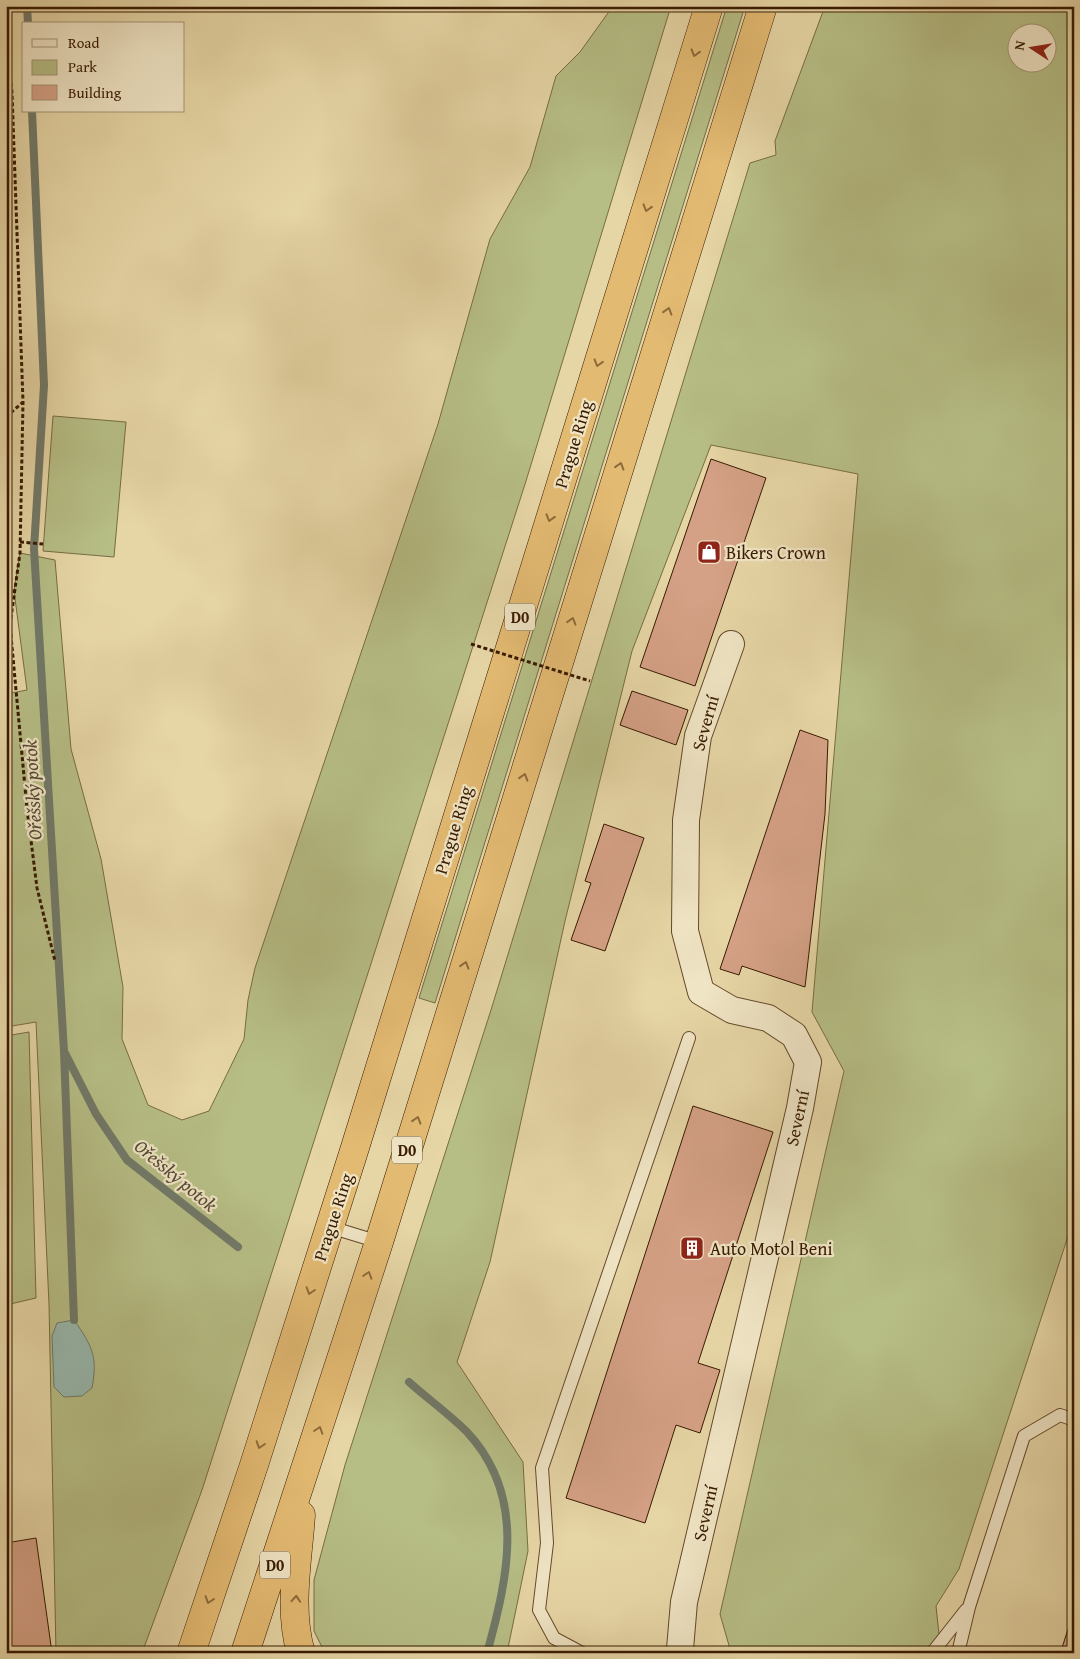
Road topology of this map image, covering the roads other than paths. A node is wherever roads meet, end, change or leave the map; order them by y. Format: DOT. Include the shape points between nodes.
graph roads {
  1 [pos="710,6"];
  2 [pos="762,6"];
  3 [pos="731,644"];
  4 [pos="688,1038"];
  5 [pos="330,1228"];
  6 [pos="379,1242"];
  7 [pos="1074,1420"];
  8 [pos="304,1476"];
  9 [pos="968,1607"];
  10 [pos="191,1653"];
  11 [pos="245,1653"];
  12 [pos="301,1653"];
  13 [pos="582,1653"];
  14 [pos="682,1653"];
  15 [pos="932,1653"];
  16 [pos="958,1653"];
  1 -- 5 [label="highway, Prague Ring / D0, one-way"];
  6 -- 2 [label="highway, D0, one-way"];
  3 -- 14 [label="street, Severní" via="698,736 686,820 685,931 702,992 732,1010 768,1018 794,1035 808,1062 684,1602"];
  4 -- 13 [label="lane" via="542,1468 546,1544 539,1610 554,1638"];
  5 -- 6 [label="lane"];
  5 -- 10 [label="highway, Prague Ring / D0, one-way"];
  8 -- 6 [label="highway, D0, one-way"];
  7 -- 9 [label="lane" via="1060,1415 1024,1436"];
  8 -- 11 [label="highway, D0"];
  12 -- 8 [label="highway, one-way" via="295,1609"];
  9 -- 15 [label="lane"];
  9 -- 16 [label="lane"];
}
